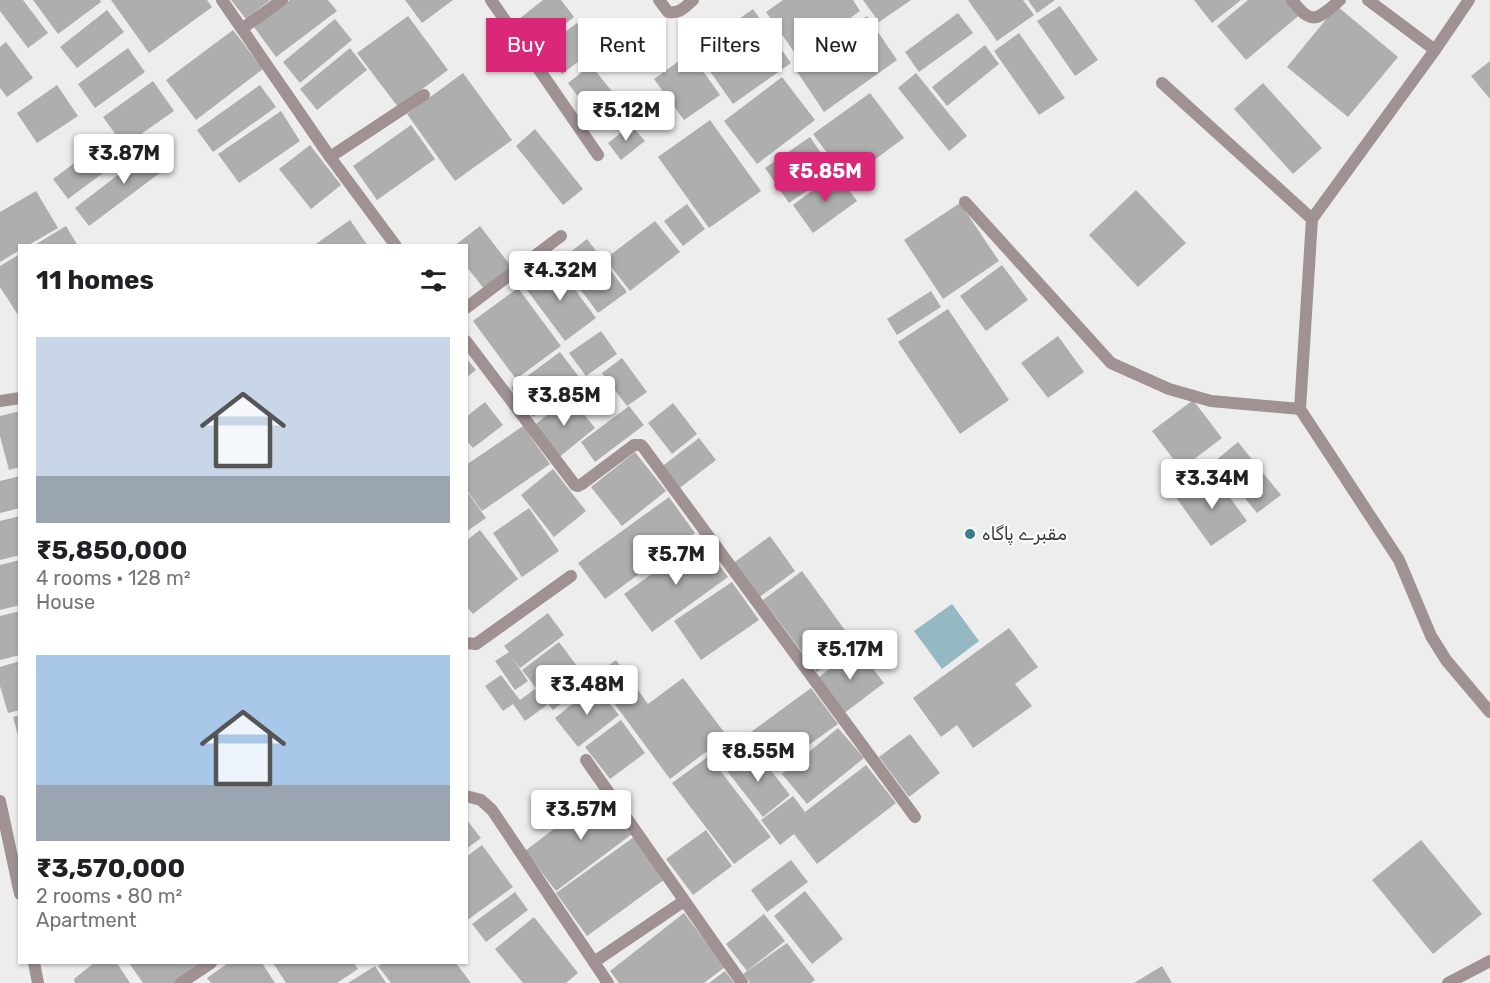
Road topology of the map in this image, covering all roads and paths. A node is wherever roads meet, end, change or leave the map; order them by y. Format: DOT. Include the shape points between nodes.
graph roads {
  1 [pos="222,0"];
  2 [pos="282,0"];
  3 [pos="491,0"];
  4 [pos="659,0"];
  5 [pos="693,0"];
  6 [pos="1292,0"];
  7 [pos="1340,0"];
  8 [pos="1368,0"];
  9 [pos="1468,0"];
  10 [pos="243,28"];
  11 [pos="1435,50"];
  12 [pos="1162,83"];
  13 [pos="424,95"];
  14 [pos="598,155"];
  15 [pos="330,157"];
  16 [pos="965,202"];
  17 [pos="1312,219"];
  18 [pos="561,236"];
  19 [pos="395,244"];
  20 [pos="468,306"];
  21 [pos="468,344"];
  22 [pos="18,398"];
  23 [pos="0,401"];
  24 [pos="1300,410"];
  25 [pos="571,576"];
  26 [pos="468,643"];
  27 [pos="1490,712"];
  28 [pos="586,760"];
  29 [pos="468,797"];
  30 [pos="0,801"];
  31 [pos="915,817"];
  32 [pos="17,865"];
  33 [pos="684,901"];
  34 [pos="1490,961"];
  35 [pos="594,962"];
  36 [pos="34,964"];
  37 [pos="210,964"];
  38 [pos="38,983"];
  39 [pos="181,983"];
  40 [pos="608,983"];
  41 [pos="742,983"];
  42 [pos="1449,983"];
  1 -- 10 [label="street"];
  2 -- 10 [label="street"];
  3 -- 14 [label="street"];
  4 -- 5 [label="street" via="668,12 674,13"];
  6 -- 7 [label="street" via="1305,16 1311,17 1323,14"];
  8 -- 11 [label="street"];
  9 -- 11 [label="street"];
  10 -- 15 [label="street"];
  11 -- 17 [label="street"];
  12 -- 17 [label="street"];
  13 -- 15 [label="street"];
  15 -- 19 [label="street"];
  16 -- 24 [label="street" via="1111,363 1169,389 1210,401"];
  17 -- 24 [label="street"];
  18 -- 20 [label="street"];
  21 -- 31 [label="street" via="574,485 582,484 634,445 641,444"];
  22 -- 23 [label="street"];
  24 -- 27 [label="street" via="1399,560 1431,636 1446,660"];
  25 -- 26 [label="street" via="476,644"];
  28 -- 33 [label="street"];
  29 -- 35 [label="street" via="481,800 492,810"];
  30 -- 32 [label="street"];
  33 -- 35 [label="street"];
  33 -- 41 [label="street"];
  34 -- 42 [label="street"];
  35 -- 40 [label="street"];
  36 -- 38 [label="street"];
  37 -- 39 [label="street"];
}
